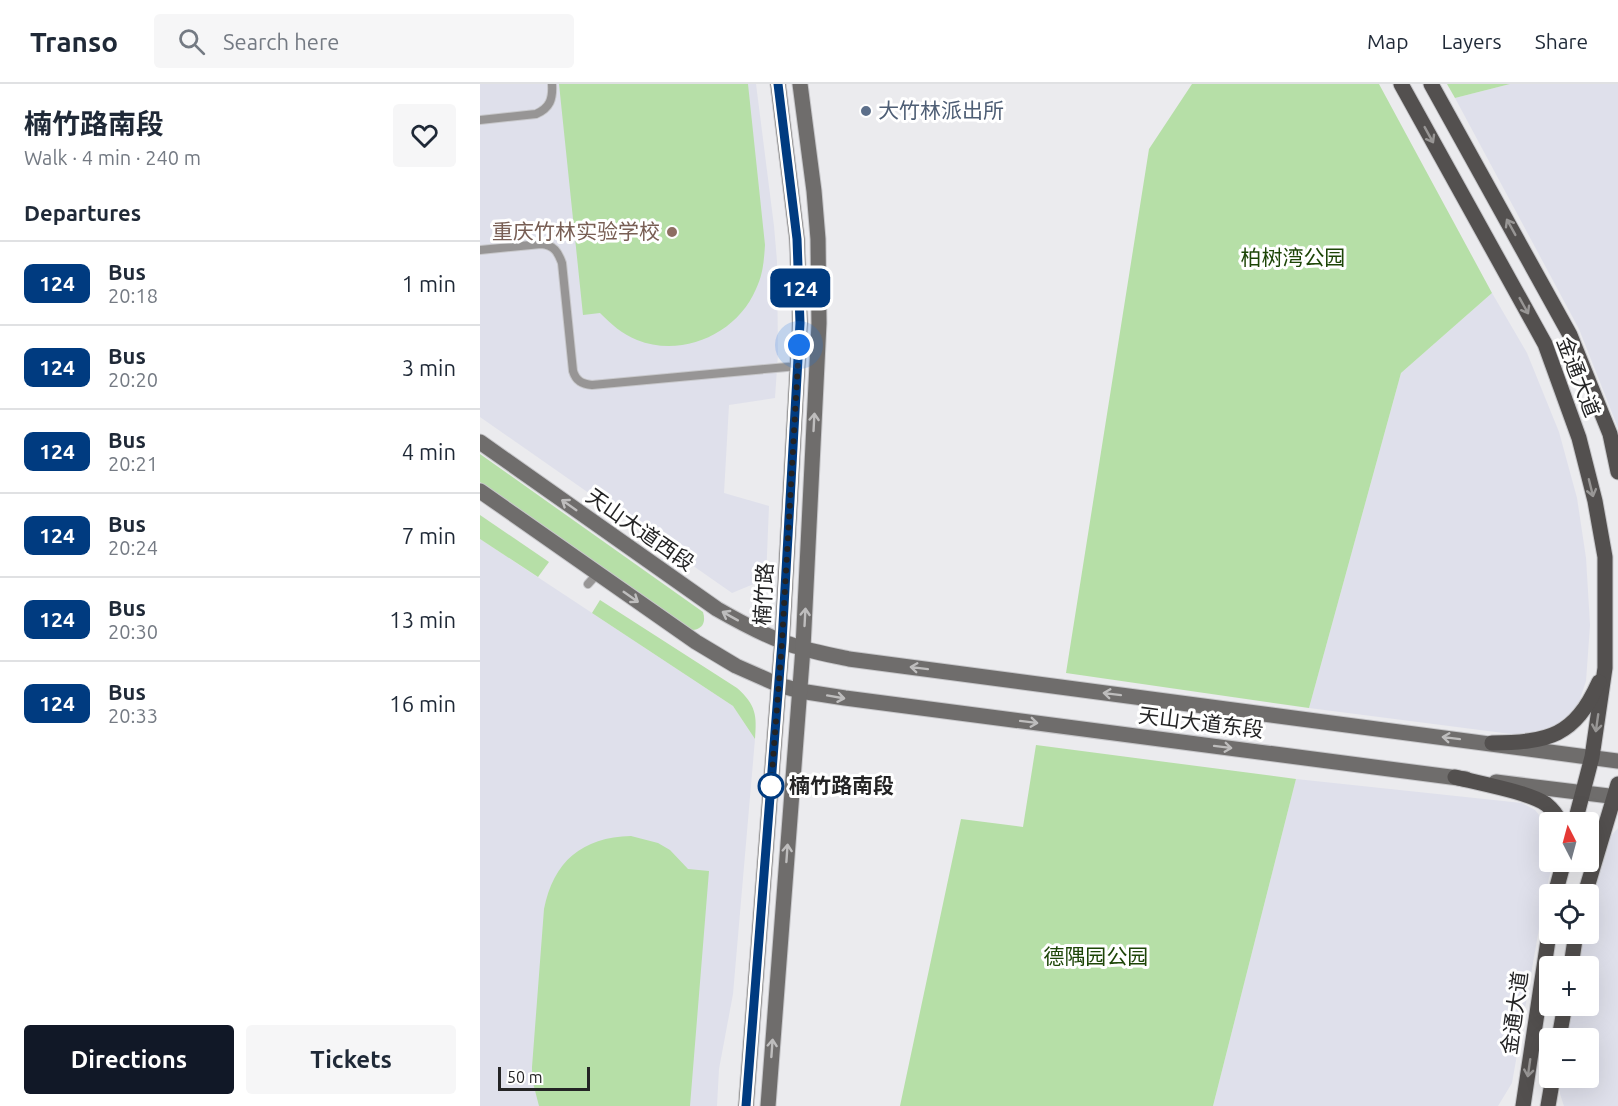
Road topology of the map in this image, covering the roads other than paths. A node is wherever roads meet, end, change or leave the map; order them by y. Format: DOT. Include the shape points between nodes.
graph roads {
  1 [pos="552,84"];
  2 [pos="778,84"];
  3 [pos="800,84"];
  4 [pos="1401,84"];
  5 [pos="1431,84"];
  6 [pos="480,120"];
  7 [pos="480,250"];
  8 [pos="798,366"];
  9 [pos="480,442"];
  10 [pos="1618,472"];
  11 [pos="480,491"];
  12 [pos="782,642"];
  13 [pos="803,648"];
  14 [pos="1605,668"];
  15 [pos="779,685"];
  16 [pos="800,691"];
  17 [pos="1492,744"];
  18 [pos="1592,757"];
  19 [pos="1618,761"];
  20 [pos="1455,777"];
  21 [pos="1583,792"];
  22 [pos="1617,793"];
  23 [pos="1554,812"];
  24 [pos="1578,812"];
  25 [pos="1588,884"];
  26 [pos="1547,944"];
  27 [pos="1551,1088"];
  28 [pos="746,1106"];
  29 [pos="768,1106"];
  30 [pos="1523,1106"];
  31 [pos="1548,1106"];
  1 -- 6 [label="lane" via="551,100 542,111"];
  2 -- 8 [label="main road, 楠竹路" via="797,239"];
  13 -- 3 [label="main road, 楠竹路, one-way" via="819,301 814,191"];
  4 -- 14 [label="main road, 金通大道, one-way" via="1545,344 1575,427 1605,557"];
  10 -- 5 [label="main road, 金通大道, one-way" via="1610,434 1570,335"];
  7 -- 8 [label="lane" via="541,244 556,249 562,263 573,371 582,384"];
  8 -- 12 [label="main road, 楠竹路"];
  12 -- 9 [label="main road, 天山大道西段, one-way" via="717,609"];
  11 -- 15 [label="main road, one-way" via="593,578 736,666"];
  12 -- 13 [label="main road, 天山大道东段"];
  12 -- 15 [label="main road, 楠竹路"];
  13 -- 16 [label="main road, 楠竹路"];
  17 -- 13 [label="main road, 天山大道东段, one-way" via="849,659"];
  14 -- 17 [label="main road" via="1583,711 1555,735"];
  14 -- 18 [label="main road, 金通大道, one-way"];
  15 -- 16 [label="main road, 天山大道东段"];
  15 -- 28 [label="main road, 楠竹路"];
  16 -- 20 [label="main road, 天山大道东段, one-way"];
  29 -- 16 [label="main road, 楠竹路, one-way"];
  17 -- 18 [label="main road, 天山大道东段"];
  18 -- 19 [label="main road, 天山大道东段"];
  18 -- 21 [label="main road, 金通大道"];
  20 -- 21 [label="main road, 天山大道东段"];
  20 -- 23 [label="main road" via="1529,796"];
  21 -- 22 [label="main road, 天山大道东段"];
  21 -- 24 [label="main road, 金通大道"];
  22 -- 25 [label="main road"];
  26 -- 30 [label="main road, 金通大道, one-way"];
  27 -- 31 [label="main road"];
}
